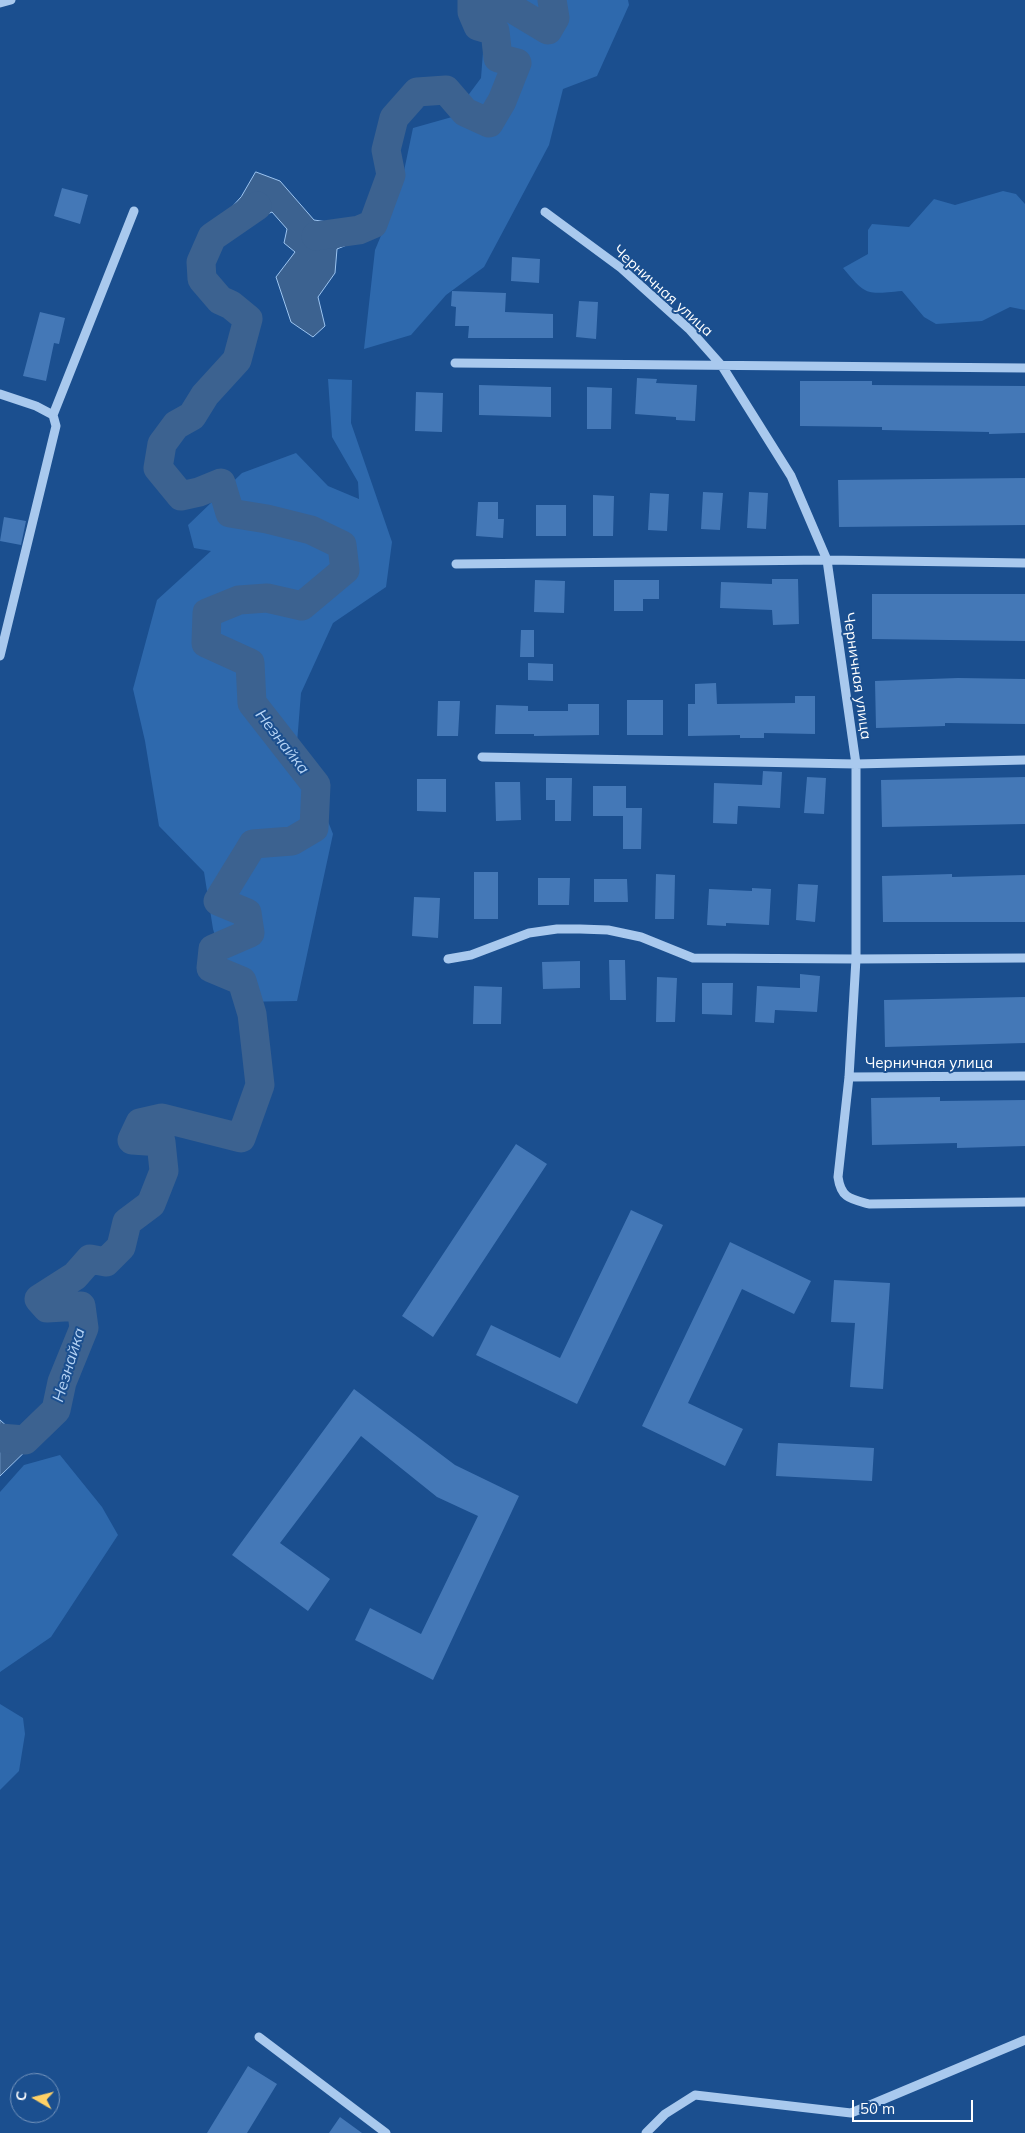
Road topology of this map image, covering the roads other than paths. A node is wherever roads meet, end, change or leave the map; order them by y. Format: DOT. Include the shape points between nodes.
graph roads {
  1 [pos="11,0"];
  2 [pos="0,3"];
  3 [pos="134,211"];
  4 [pos="545,212"];
  5 [pos="456,364"];
  6 [pos="722,366"];
  7 [pos="1025,368"];
  8 [pos="0,394"];
  9 [pos="53,416"];
  10 [pos="827,560"];
  11 [pos="1025,563"];
  12 [pos="456,564"];
  13 [pos="0,656"];
  14 [pos="482,757"];
  15 [pos="1025,760"];
  16 [pos="856,764"];
  17 [pos="1025,958"];
  18 [pos="448,959"];
  19 [pos="856,959"];
  20 [pos="1025,1076"];
  21 [pos="849,1077"];
  22 [pos="1025,1202"];
  23 [pos="259,2037"];
  24 [pos="1025,2040"];
  25 [pos="386,2133"];
  26 [pos="646,2133"];
  1 -- 2 [label="street"];
  3 -- 9 [label="street"];
  4 -- 6 [label="street, Черничная улица" via="621,268 690,330"];
  5 -- 6 [label="street"];
  6 -- 7 [label="street"];
  6 -- 10 [label="street, Черничная улица" via="791,476"];
  8 -- 9 [label="street" via="36,406"];
  9 -- 13 [label="street" via="56,426"];
  10 -- 11 [label="street"];
  10 -- 12 [label="street"];
  10 -- 16 [label="street, Черничная улица"];
  14 -- 16 [label="street"];
  15 -- 16 [label="street"];
  16 -- 19 [label="street, Черничная улица"];
  17 -- 19 [label="street"];
  18 -- 19 [label="street" via="471,955 529,933 580,929 608,930 641,937 693,958"];
  19 -- 21 [label="street, Черничная улица"];
  20 -- 21 [label="street, Черничная улица"];
  21 -- 22 [label="street" via="838,1177 839,1188 846,1197 869,1204"];
  23 -- 25 [label="street"];
  24 -- 26 [label="street" via="851,2113 695,2095 665,2114"];
}
